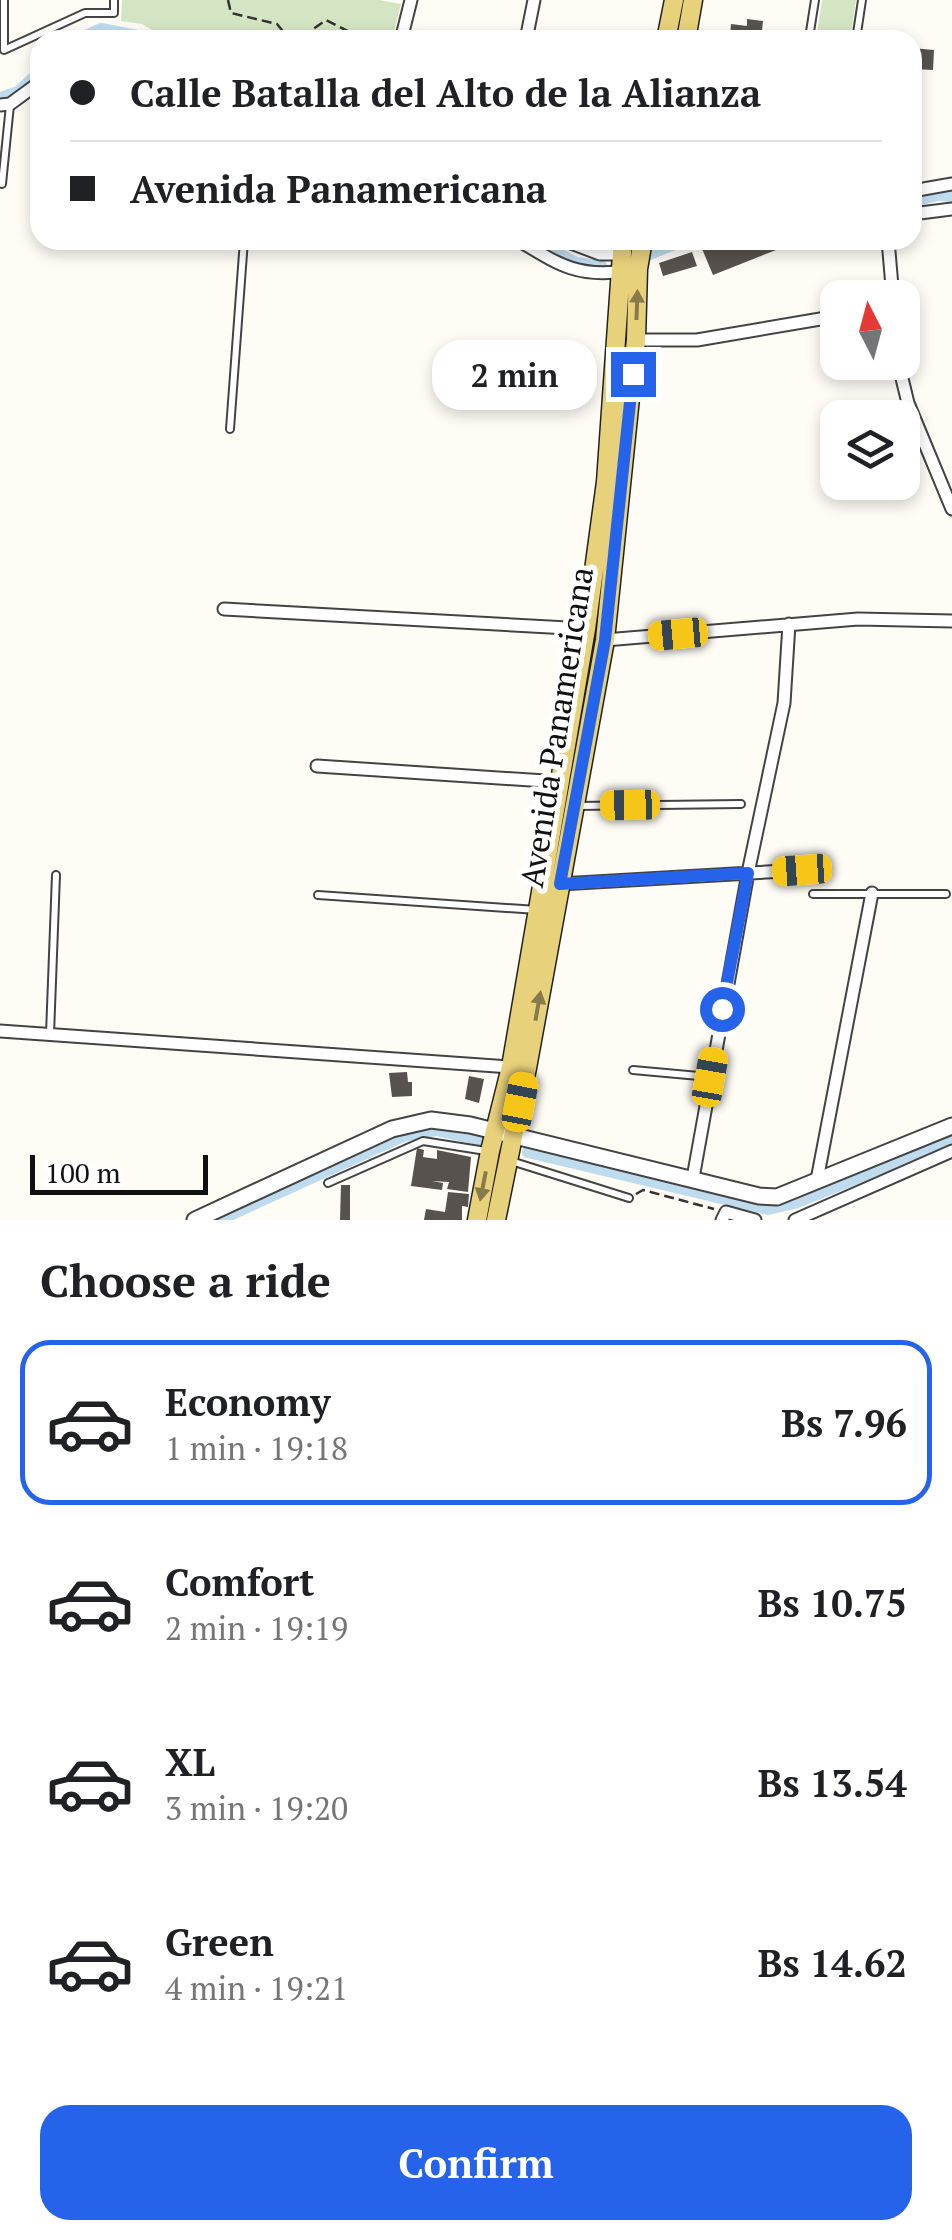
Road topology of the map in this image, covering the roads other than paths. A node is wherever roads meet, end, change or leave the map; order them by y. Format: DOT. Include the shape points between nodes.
graph roads {
  1 [pos="4,0"];
  2 [pos="114,0"];
  3 [pos="411,0"];
  4 [pos="534,0"];
  5 [pos="674,0"];
  6 [pos="693,0"];
  7 [pos="815,0"];
  8 [pos="862,0"];
  9 [pos="48,30"];
  10 [pos="404,30"];
  11 [pos="528,30"];
  12 [pos="668,30"];
  13 [pos="688,30"];
  14 [pos="810,30"];
  15 [pos="858,30"];
  16 [pos="30,38"];
  17 [pos="30,89"];
  18 [pos="5,105"];
  19 [pos="2,184"];
  20 [pos="952,184"];
  21 [pos="922,190"];
  22 [pos="952,209"];
  23 [pos="922,213"];
  24 [pos="243,250"];
  25 [pos="538,250"];
  26 [pos="589,250"];
  27 [pos="889,250"];
  28 [pos="625,255"];
  29 [pos="891,280"];
  30 [pos="820,319"];
  31 [pos="636,340"];
  32 [pos="902,380"];
  33 [pos="230,429"];
  34 [pos="952,508"];
  35 [pos="224,609"];
  36 [pos="952,622"];
  37 [pos="789,624"];
  38 [pos="586,629"];
  39 [pos="605,640"];
  40 [pos="317,766"];
  41 [pos="560,782"];
  42 [pos="741,804"];
  43 [pos="574,806"];
  44 [pos="802,870"];
  45 [pos="748,873"];
  46 [pos="56,874"];
  47 [pos="560,884"];
  48 [pos="813,894"];
  49 [pos="872,894"];
  50 [pos="946,894"];
  51 [pos="318,895"];
  52 [pos="537,910"];
  53 [pos="0,1032"];
  54 [pos="50,1035"];
  55 [pos="511,1068"];
  56 [pos="633,1070"];
  57 [pos="710,1077"];
  58 [pos="952,1126"];
  59 [pos="494,1132"];
  60 [pos="514,1136"];
  61 [pos="490,1151"];
  62 [pos="952,1151"];
  63 [pos="508,1160"];
  64 [pos="693,1178"];
  65 [pos="816,1180"];
  66 [pos="328,1183"];
  67 [pos="629,1198"];
  68 [pos="724,1216"];
  69 [pos="195,1220"];
  70 [pos="477,1220"];
  71 [pos="496,1220"];
  72 [pos="755,1220"];
  73 [pos="794,1220"];
  1 -- 16 [label="lane" via="4,50"];
  2 -- 9 [label="lane" via="114,13 85,13"];
  3 -- 10 [label="street"];
  4 -- 11 [label="street"];
  5 -- 12 [label="main road"];
  6 -- 13 [label="main road"];
  7 -- 14 [label="lane"];
  8 -- 15 [label="lane"];
  17 -- 18 [label="street"];
  18 -- 19 [label="lane"];
  20 -- 21 [label="street"];
  22 -- 23 [label="street"];
  24 -- 33 [label="lane"];
  25 -- 28 [label="street" via="595,275"];
  26 -- 28 [label="street"];
  27 -- 29 [label="street"];
  31 -- 28 [label="main road, Avenida Panamericana, one-way"];
  28 -- 38 [label="main road, Avenida Panamericana"];
  30 -- 31 [label="street" via="697,340"];
  31 -- 39 [label="main road, Avenida Panamericana"];
  32 -- 34 [label="street"];
  35 -- 38 [label="street"];
  36 -- 37 [label="street"];
  37 -- 39 [label="street"];
  37 -- 45 [label="street" via="784,703"];
  38 -- 41 [label="main road, Avenida Panamericana"];
  39 -- 43 [label="main road, Avenida Panamericana"];
  40 -- 41 [label="street"];
  41 -- 52 [label="main road, Avenida Panamericana"];
  42 -- 43 [label="lane"];
  43 -- 47 [label="main road, Avenida Panamericana"];
  44 -- 45 [label="street"];
  45 -- 47 [label="street"];
  45 -- 57 [label="street"];
  46 -- 54 [label="lane"];
  60 -- 47 [label="main road, Avenida Panamericana, one-way"];
  48 -- 49 [label="lane"];
  49 -- 50 [label="lane"];
  49 -- 65 [label="street"];
  51 -- 52 [label="lane"];
  52 -- 55 [label="main road, Avenida Panamericana"];
  53 -- 54 [label="street"];
  54 -- 55 [label="street"];
  55 -- 59 [label="main road, Avenida Panamericana"];
  56 -- 57 [label="lane"];
  57 -- 64 [label="street"];
  58 -- 65 [label="street"];
  59 -- 60 [label="street"];
  59 -- 61 [label="main road, Avenida Panamericana"];
  59 -- 69 [label="street" via="431,1120 392,1128"];
  60 -- 63 [label="main road, Avenida Panamericana"];
  60 -- 64 [label="street"];
  61 -- 63 [label="lane"];
  61 -- 66 [label="lane" via="423,1141"];
  61 -- 70 [label="main road, Avenida Panamericana, one-way"];
  62 -- 73 [label="street"];
  63 -- 67 [label="lane"];
  63 -- 71 [label="main road, Avenida Panamericana"];
  64 -- 65 [label="street" via="758,1196 778,1196"];
  68 -- 72 [label="street"];
}
